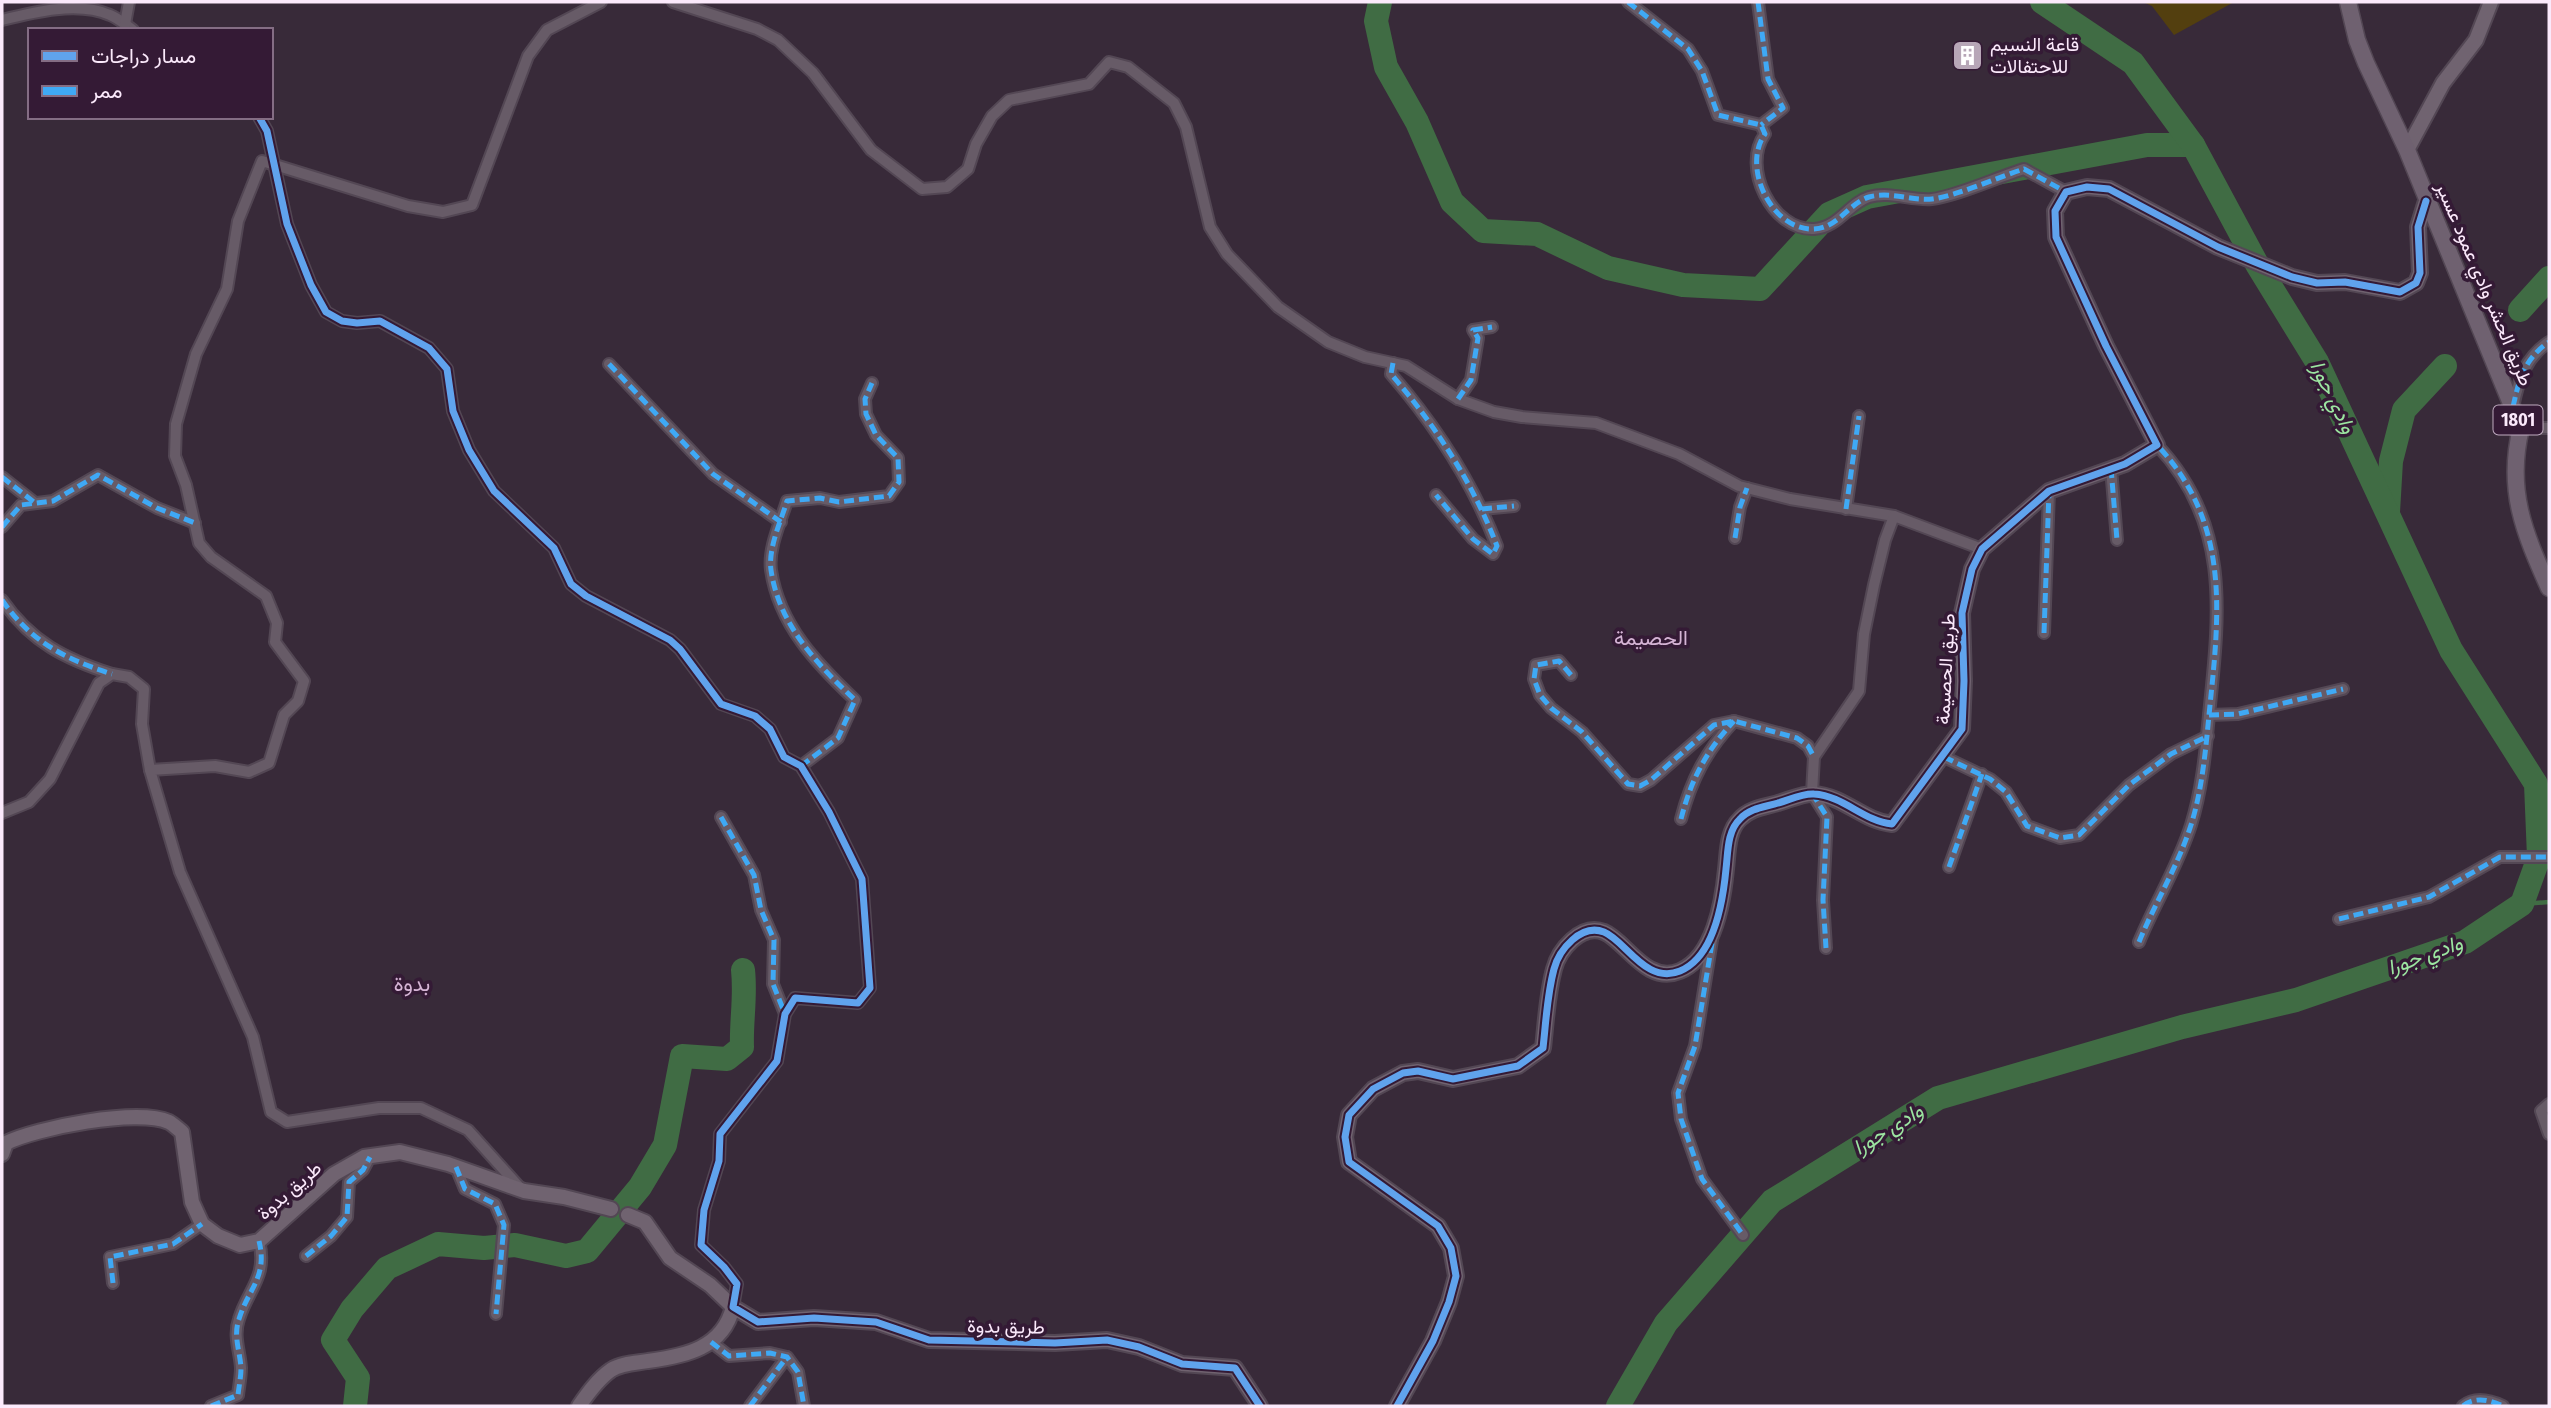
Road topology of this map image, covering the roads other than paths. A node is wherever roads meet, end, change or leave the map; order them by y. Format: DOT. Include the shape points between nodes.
graph roads {
  1 [pos="129,2"];
  2 [pos="601,2"];
  3 [pos="673,2"];
  4 [pos="1628,2"];
  5 [pos="1758,2"];
  6 [pos="2348,2"];
  7 [pos="2491,2"];
  8 [pos="2,20"];
  9 [pos="129,27"];
  10 [pos="260,119"];
  11 [pos="1761,125"];
  12 [pos="2407,150"];
  13 [pos="275,166"];
  14 [pos="2066,192"];
  15 [pos="2426,201"];
  16 [pos="1492,327"];
  17 [pos="2549,342"];
  18 [pos="1393,363"];
  19 [pos="609,364"];
  20 [pos="872,383"];
  21 [pos="1458,399"];
  22 [pos="2514,407"];
  23 [pos="1858,416"];
  24 [pos="2521,428"];
  25 [pos="2549,428"];
  26 [pos="2157,446"];
  27 [pos="2111,468"];
  28 [pos="2,477"];
  29 [pos="1747,488"];
  30 [pos="2049,491"];
  31 [pos="1436,495"];
  32 [pos="35,503"];
  33 [pos="1514,506"];
  34 [pos="1482,509"];
  35 [pos="1846,509"];
  36 [pos="1894,516"];
  37 [pos="781,522"];
  38 [pos="195,523"];
  39 [pos="2,527"];
  40 [pos="1735,538"];
  41 [pos="2117,540"];
  42 [pos="1982,549"];
  43 [pos="2549,588"];
  44 [pos="2,600"];
  45 [pos="2044,633"];
  46 [pos="112,674"];
  47 [pos="1571,675"];
  48 [pos="2343,689"];
  49 [pos="2209,715"];
  50 [pos="1734,721"];
  51 [pos="2208,736"];
  52 [pos="1814,757"];
  53 [pos="1944,757"];
  54 [pos="802,766"];
  55 [pos="150,770"];
  56 [pos="1982,774"];
  57 [pos="1812,793"];
  58 [pos="2,813"];
  59 [pos="721,817"];
  60 [pos="1681,819"];
  61 [pos="2549,858"];
  62 [pos="1949,867"];
  63 [pos="2340,919"];
  64 [pos="1712,940"];
  65 [pos="2138,942"];
  66 [pos="1826,948"];
  67 [pos="785,1014"];
  68 [pos="2549,1104"];
  69 [pos="2549,1134"];
  70 [pos="2,1154"];
  71 [pos="370,1157"];
  72 [pos="456,1167"];
  73 [pos="524,1191"];
  74 [pos="611,1209"];
  75 [pos="628,1215"];
  76 [pos="202,1224"];
  77 [pos="1743,1235"];
  78 [pos="259,1241"];
  79 [pos="306,1255"];
  80 [pos="113,1283"];
  81 [pos="733,1307"];
  82 [pos="496,1314"];
  83 [pos="711,1342"];
  84 [pos="787,1357"];
  85 [pos="211,1406"];
  86 [pos="579,1406"];
  87 [pos="750,1406"];
  88 [pos="804,1406"];
  89 [pos="1260,1406"];
  90 [pos="1397,1406"];
  91 [pos="2463,1406"];
  92 [pos="2503,1406"];
  1 -- 9 [label="street"];
  2 -- 13 [label="street" via="547,30 528,55 472,205 443,212 408,206"];
  3 -- 18 [label="street" via="778,40 813,73 871,150 922,189 947,187 968,169 992,116 1009,100 1089,84 1109,62 1128,67 1174,103 1186,127 1210,227 1227,254 1278,306 1328,342"];
  4 -- 11 [label="street" via="1688,49 1702,71 1718,115"];
  5 -- 11 [label="street" via="1768,79 1783,108"];
  6 -- 12 [label="main road, طريق الحشر وادي عمود عسير / 1801" via="2357,40"];
  7 -- 12 [label="street" via="2476,40 2443,83"];
  8 -- 9 [label="street" via="54,9 91,11 110,14"];
  10 -- 13 [label="street"];
  11 -- 14 [label="street" via="1765,134 1758,144 1759,186 1784,216 1808,228 1833,223 1867,197 1932,199 2024,169"];
  12 -- 15 [label="main road, طريق الحشر وادي عمود عسير / 1801"];
  13 -- 38 [label="street" via="262,161 253,179 239,221 227,289 196,354 176,424 175,456"];
  13 -- 54 [label="street" via="288,224 326,312 342,321 380,321 429,348 447,369 453,411 469,450 494,491 554,548 571,584 619,617 670,640 721,704 755,716 770,729 784,757"];
  14 -- 15 [label="street" via="2087,187 2109,189 2258,266 2317,283 2345,282 2400,292 2416,283 2420,273 2418,227"];
  14 -- 26 [label="street" via="2055,211 2056,237"];
  15 -- 22 [label="main road, طريق الحشر وادي عمود عسير / 1801"];
  16 -- 21 [label="street" via="1473,330 1478,338 1471,380"];
  17 -- 22 [label="street" via="2533,353 2519,379"];
  18 -- 21 [label="street" via="1406,366"];
  18 -- 34 [label="street" via="1391,374 1416,404"];
  19 -- 37 [label="street" via="713,474"];
  20 -- 37 [label="street" via="865,399 866,414 876,435 898,458 899,482 889,496 839,502 820,498 787,501"];
  21 -- 29 [label="street" via="1522,417 1596,423 1679,454"];
  22 -- 24 [label="main road, طريق الحشر وادي عمود عسير / 1801"];
  23 -- 35 [label="street"];
  24 -- 25 [label="street"];
  24 -- 43 [label="main road, طريق الحشر وادي عمود عسير / 1801" via="2515,453 2515,489 2526,536"];
  26 -- 27 [label="street, طريق الحصيمة"];
  26 -- 49 [label="street" via="2188,482 2213,551 2219,612"];
  27 -- 30 [label="street, طريق الحصيمة"];
  27 -- 41 [label="street"];
  28 -- 32 [label="street"];
  29 -- 35 [label="street"];
  29 -- 40 [label="street"];
  30 -- 42 [label="street, طريق الحصيمة"];
  30 -- 45 [label="street"];
  31 -- 34 [label="street" via="1493,554 1497,546"];
  32 -- 38 [label="street" via="53,501 98,475"];
  32 -- 39 [label="street" via="21,505"];
  33 -- 34 [label="street"];
  35 -- 36 [label="street"];
  36 -- 42 [label="street"];
  36 -- 52 [label="street" via="1864,634 1859,691"];
  37 -- 54 [label="street" via="771,568 791,629 823,670 855,700 838,738"];
  38 -- 55 [label="street" via="199,543 211,557 266,596 277,623 275,642 304,681 298,701 284,715 269,763 249,772 215,766"];
  42 -- 53 [label="street, طريق الحصيمة" via="1972,569 1962,613 1962,729"];
  44 -- 46 [label="street" via="17,622 68,660"];
  46 -- 55 [label="street" via="129,677 144,690 142,724"];
  46 -- 58 [label="street" via="99,683 50,779 29,802"];
  47 -- 50 [label="street" via="1559,661 1546,661 1536,665 1534,679 1551,708 1582,732 1628,784 1640,786 1651,780 1714,725"];
  48 -- 49 [label="street" via="2238,714"];
  49 -- 51 [label="street"];
  50 -- 52 [label="street" via="1797,738"];
  50 -- 60 [label="street" via="1696,771"];
  51 -- 56 [label="street" via="2171,754 2129,785 2079,835 2060,838 2026,826 2006,792"];
  51 -- 65 [label="street" via="2192,824"];
  52 -- 57 [label="street"];
  53 -- 56 [label="street"];
  53 -- 57 [label="street, طريق الحصيمة" via="1892,824 1876,822 1837,799"];
  54 -- 67 [label="street" via="862,880 870,988 858,1003 795,998"];
  55 -- 73 [label="street" via="180,872 253,1037 271,1112 287,1122 379,1108 421,1108 468,1129"];
  56 -- 62 [label="street"];
  57 -- 64 [label="street" via="1749,811 1737,821 1727,846"];
  57 -- 66 [label="street" via="1827,817 1822,900"];
  59 -- 67 [label="street" via="754,875 774,940 773,984"];
  61 -- 63 [label="street" via="2500,857 2429,897"];
  64 -- 77 [label="street" via="1695,1046 1678,1093 1681,1119 1702,1179"];
  64 -- 90 [label="street" via="1680,971 1658,973 1604,932 1583,932 1567,945 1554,966 1543,1048 1518,1066 1488,1074 1453,1079 1434,1072 1403,1073 1373,1090 1349,1115 1345,1137 1349,1162 1438,1226 1451,1248 1456,1276 1433,1341"];
  67 -- 81 [label="street" via="777,1061 720,1134 719,1161 704,1210 701,1245 737,1284"];
  68 -- 69 [label="street" via="2541,1111"];
  70 -- 76 [label="street" via="6,1143 27,1133 128,1116 168,1122 182,1132 192,1202"];
  71 -- 72 [label="street, طريق بدوة" via="400,1152"];
  71 -- 78 [label="street, طريق بدوة" via="334,1174"];
  71 -- 79 [label="street" via="349,1182 347,1217"];
  72 -- 73 [label="street, طريق بدوة"];
  72 -- 82 [label="street" via="465,1189 495,1204 504,1225"];
  73 -- 74 [label="street, طريق بدوة"];
  74 -- 75 [label="street, طريق بدوة"];
  75 -- 81 [label="street, طريق بدوة" via="645,1222 670,1258"];
  76 -- 78 [label="street, طريق بدوة" via="240,1245"];
  76 -- 80 [label="street" via="173,1244 110,1257"];
  78 -- 85 [label="street" via="262,1256 255,1289 239,1318 236,1340 241,1368 238,1395"];
  81 -- 83 [label="street" via="728,1326"];
  81 -- 89 [label="street, طريق بدوة" via="758,1322 814,1318 876,1322 929,1340 1107,1340 1182,1364 1235,1368"];
  83 -- 84 [label="street" via="729,1356 770,1353"];
  83 -- 86 [label="street" via="677,1357 612,1369"];
  84 -- 87 [label="street"];
  84 -- 88 [label="street" via="798,1372"];
  91 -- 92 [label="street" via="2489,1399"];
}
